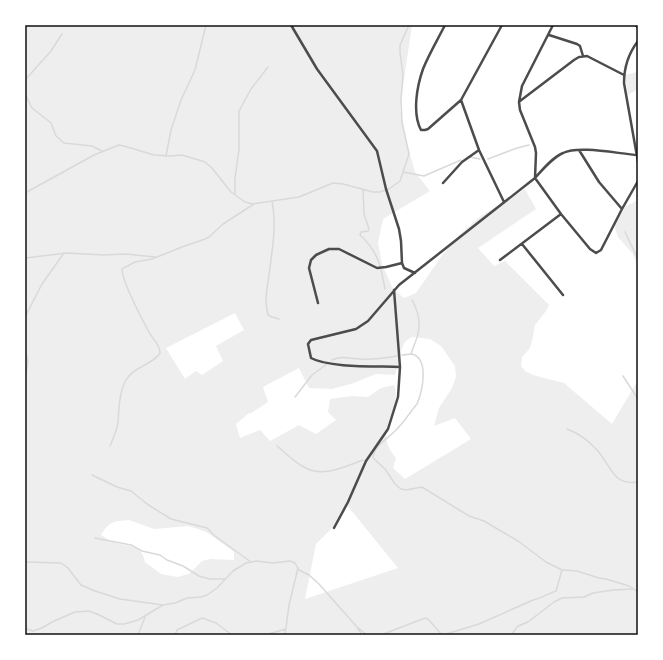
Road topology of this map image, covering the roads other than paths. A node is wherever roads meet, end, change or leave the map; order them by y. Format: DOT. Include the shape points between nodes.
graph roads {
  1 [pos="290,25"];
  2 [pos="445,25"];
  3 [pos="502,25"];
  4 [pos="553,25"];
  5 [pos="634,25"];
  6 [pos="638,29"];
  7 [pos="549,35"];
  8 [pos="638,41"];
  9 [pos="583,56"];
  10 [pos="624,75"];
  11 [pos="461,100"];
  12 [pos="519,102"];
  13 [pos="479,150"];
  14 [pos="579,150"];
  15 [pos="637,155"];
  16 [pos="638,162"];
  17 [pos="535,178"];
  18 [pos="638,181"];
  19 [pos="444,183"];
  20 [pos="504,202"];
  21 [pos="622,209"];
  22 [pos="561,214"];
  23 [pos="522,244"];
  24 [pos="500,260"];
  25 [pos="402,263"];
  26 [pos="415,273"];
  27 [pos="394,289"];
  28 [pos="563,295"];
  29 [pos="318,303"];
  30 [pos="400,367"];
  31 [pos="334,528"];
  1 -- 25 [label="street" via="317,69 375,148 399,229"];
  2 -- 11 [label="street" via="420,81 416,108 421,130 428,129"];
  3 -- 11 [label="street"];
  4 -- 7 [label="street"];
  5 -- 6 [label="lane"];
  7 -- 9 [label="street" via="578,44"];
  7 -- 12 [label="street" via="522,86"];
  8 -- 10 [label="street" via="627,60"];
  9 -- 10 [label="street"];
  9 -- 12 [label="street" via="574,60"];
  10 -- 15 [label="street"];
  11 -- 13 [label="street"];
  12 -- 17 [label="street" via="521,116 535,147"];
  13 -- 19 [label="street" via="462,162"];
  13 -- 20 [label="street"];
  14 -- 15 [label="street"];
  14 -- 17 [label="street" via="563,152"];
  14 -- 21 [label="street" via="599,182"];
  15 -- 16 [label="street"];
  17 -- 20 [label="street"];
  17 -- 22 [label="street"];
  18 -- 21 [label="street"];
  20 -- 26 [label="street"];
  21 -- 22 [label="street" via="599,252 590,249"];
  22 -- 23 [label="street"];
  23 -- 24 [label="street"];
  23 -- 28 [label="street"];
  25 -- 26 [label="street" via="404,268"];
  25 -- 29 [label="street" via="377,268 339,249 329,249 316,255 311,260 310,268"];
  26 -- 27 [label="street"];
  27 -- 30 [label="street"];
  27 -- 30 [label="street" via="368,322 356,329 311,340 308,347 311,358 325,363"];
  30 -- 31 [label="street" via="398,397 390,424 366,461"];
}
